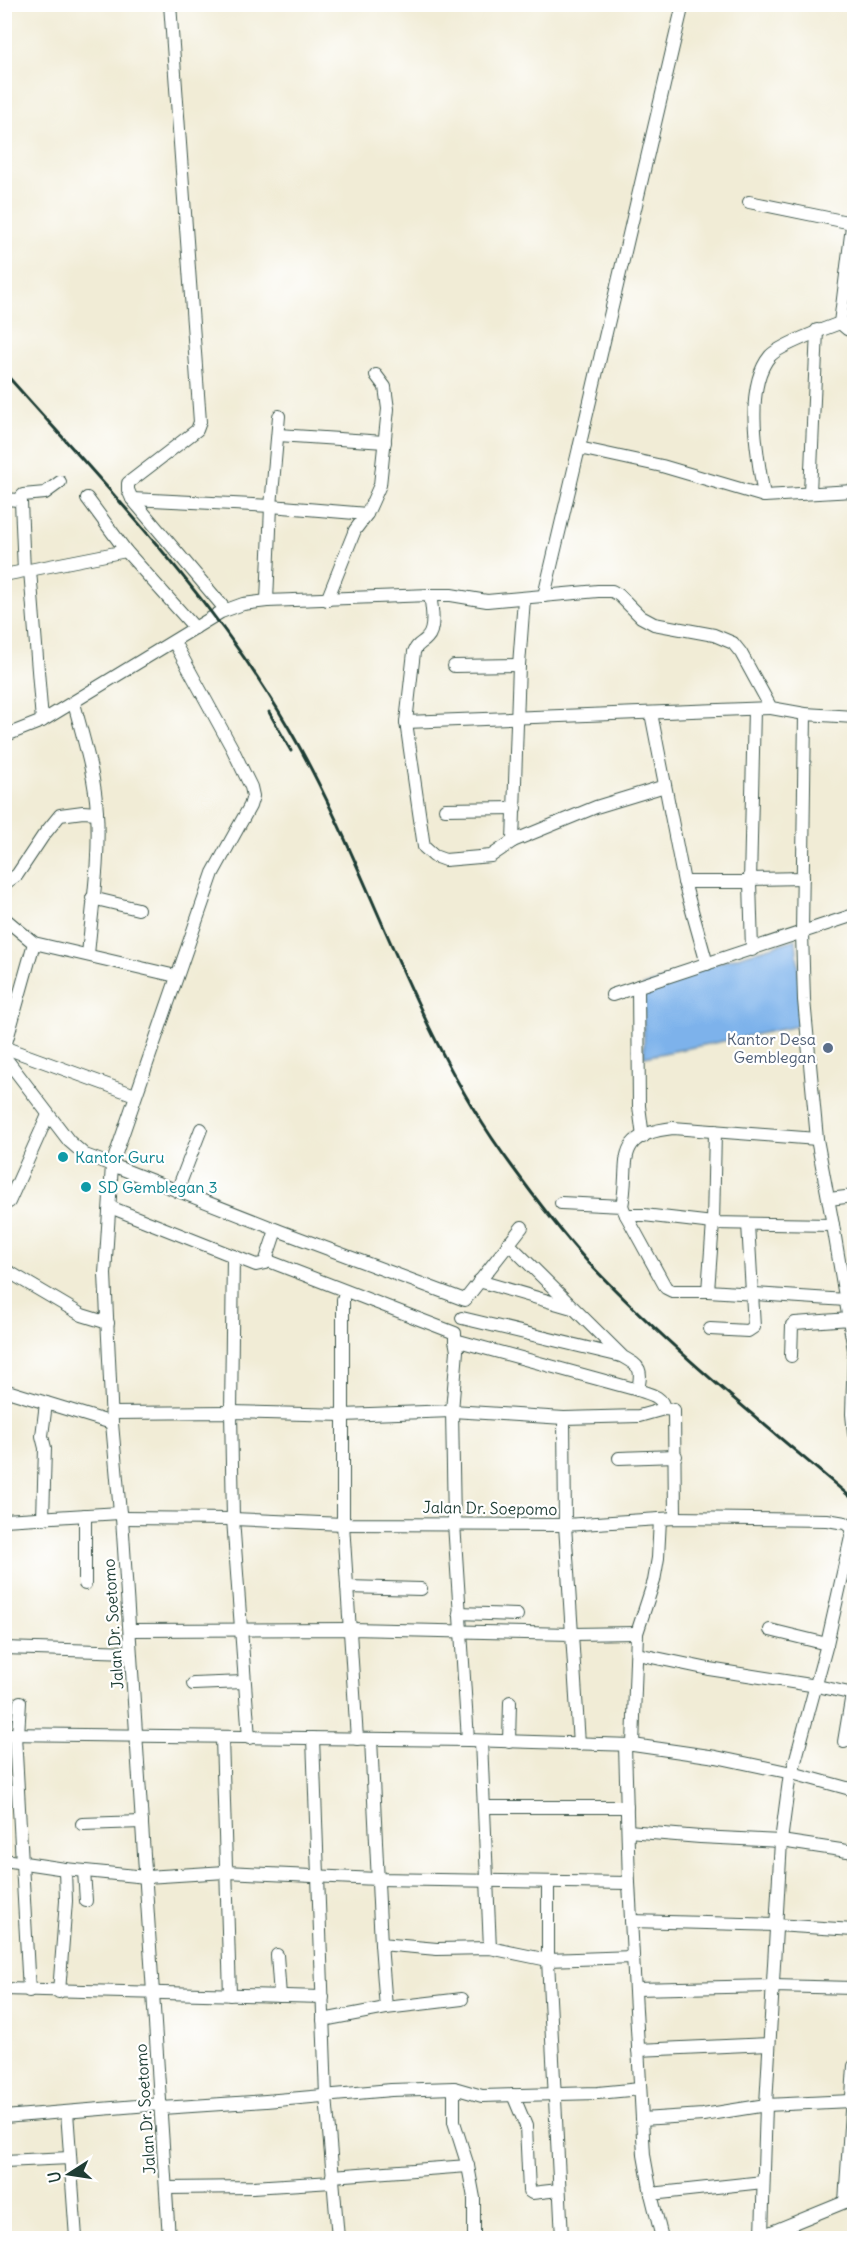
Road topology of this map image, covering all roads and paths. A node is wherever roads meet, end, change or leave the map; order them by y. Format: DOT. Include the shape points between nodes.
graph roads {
  1 [pos="170,4"];
  2 [pos="683,4"];
  3 [pos="749,202"];
  4 [pos="855,210"];
  5 [pos="852,223"];
  6 [pos="840,323"];
  7 [pos="817,330"];
  8 [pos="855,332"];
  9 [pos="376,375"];
  10 [pos="279,416"];
  11 [pos="278,435"];
  12 [pos="385,442"];
  13 [pos="579,448"];
  14 [pos="60,482"];
  15 [pos="855,490"];
  16 [pos="810,493"];
  17 [pos="764,496"];
  18 [pos="87,498"];
  19 [pos="132,499"];
  20 [pos="4,500"];
  21 [pos="19,500"];
  22 [pos="270,506"];
  23 [pos="367,514"];
  24 [pos="126,551"];
  25 [pos="27,570"];
  26 [pos="4,575"];
  27 [pos="430,595"];
  28 [pos="544,596"];
  29 [pos="524,599"];
  30 [pos="327,600"];
  31 [pos="267,601"];
  32 [pos="225,609"];
  33 [pos="195,628"];
  34 [pos="174,642"];
  35 [pos="519,665"];
  36 [pos="454,666"];
  37 [pos="74,703"];
  38 [pos="771,708"];
  39 [pos="754,709"];
  40 [pos="651,713"];
  41 [pos="805,714"];
  42 [pos="517,717"];
  43 [pos="855,717"];
  44 [pos="42,721"];
  45 [pos="406,722"];
  46 [pos="4,736"];
  47 [pos="664,786"];
  48 [pos="515,808"];
  49 [pos="445,809"];
  50 [pos="97,813"];
  51 [pos="513,841"];
  52 [pos="803,878"];
  53 [pos="750,880"];
  54 [pos="684,882"];
  55 [pos="4,884"];
  56 [pos="92,898"];
  57 [pos="138,909"];
  58 [pos="855,915"];
  59 [pos="4,918"];
  60 [pos="802,933"];
  61 [pos="34,943"];
  62 [pos="752,950"];
  63 [pos="88,956"];
  64 [pos="707,964"];
  65 [pos="176,976"];
  66 [pos="638,986"];
  67 [pos="612,995"];
  68 [pos="5,1051"];
  69 [pos="135,1095"];
  70 [pos="48,1115"];
  71 [pos="201,1129"];
  72 [pos="715,1131"];
  73 [pos="643,1137"];
  74 [pos="817,1138"];
  75 [pos="112,1165"];
  76 [pos="177,1191"];
  77 [pos="855,1196"];
  78 [pos="829,1199"];
  79 [pos="561,1203"];
  80 [pos="6,1207"];
  81 [pos="110,1207"];
  82 [pos="624,1211"];
  83 [pos="713,1223"];
  84 [pos="748,1224"];
  85 [pos="833,1225"];
  86 [pos="522,1227"];
  87 [pos="276,1230"];
  88 [pos="508,1243"];
  89 [pos="233,1256"];
  90 [pos="266,1260"];
  91 [pos="4,1269"];
  92 [pos="479,1281"];
  93 [pos="708,1291"];
  94 [pos="752,1293"];
  95 [pos="343,1299"];
  96 [pos="465,1300"];
  97 [pos="846,1300"];
  98 [pos="575,1309"];
  99 [pos="462,1318"];
  100 [pos="850,1319"];
  101 [pos="108,1323"];
  102 [pos="710,1329"];
  103 [pos="455,1337"];
  104 [pos="791,1356"];
  105 [pos="623,1357"];
  106 [pos="4,1390"];
  107 [pos="638,1390"];
  108 [pos="854,1398"];
  109 [pos="46,1403"];
  110 [pos="664,1409"];
  111 [pos="452,1411"];
  112 [pos="231,1412"];
  113 [pos="343,1415"];
  114 [pos="112,1418"];
  115 [pos="564,1418"];
  116 [pos="855,1434"];
  117 [pos="676,1456"];
  118 [pos="619,1458"];
  119 [pos="85,1515"];
  120 [pos="121,1516"];
  121 [pos="675,1518"];
  122 [pos="43,1519"];
  123 [pos="233,1519"];
  124 [pos="660,1519"];
  125 [pos="4,1520"];
  126 [pos="454,1523"];
  127 [pos="343,1524"];
  128 [pos="565,1525"];
  129 [pos="854,1529"];
  130 [pos="85,1584"];
  131 [pos="347,1587"];
  132 [pos="421,1589"];
  133 [pos="459,1612"];
  134 [pos="517,1615"];
  135 [pos="351,1629"];
  136 [pos="130,1630"];
  137 [pos="240,1630"];
  138 [pos="770,1630"];
  139 [pos="460,1632"];
  140 [pos="637,1633"];
  141 [pos="572,1634"];
  142 [pos="827,1644"];
  143 [pos="4,1648"];
  144 [pos="130,1652"];
  145 [pos="637,1654"];
  146 [pos="244,1682"];
  147 [pos="193,1684"];
  148 [pos="817,1686"];
  149 [pos="853,1694"];
  150 [pos="20,1702"];
  151 [pos="510,1702"];
  152 [pos="13,1735"];
  153 [pos="138,1737"];
  154 [pos="222,1738"];
  155 [pos="249,1738"];
  156 [pos="313,1738"];
  157 [pos="357,1739"];
  158 [pos="370,1739"];
  159 [pos="468,1740"];
  160 [pos="481,1741"];
  161 [pos="509,1742"];
  162 [pos="844,1742"];
  163 [pos="579,1744"];
  164 [pos="629,1745"];
  165 [pos="791,1773"];
  166 [pos="855,1790"];
  167 [pos="485,1807"];
  168 [pos="627,1807"];
  169 [pos="142,1822"];
  170 [pos="82,1824"];
  171 [pos="628,1831"];
  172 [pos="781,1841"];
  173 [pos="855,1852"];
  174 [pos="4,1860"];
  175 [pos="23,1862"];
  176 [pos="64,1869"];
  177 [pos="84,1871"];
  178 [pos="226,1872"];
  179 [pos="319,1876"];
  180 [pos="146,1877"];
  181 [pos="377,1879"];
  182 [pos="489,1882"];
  183 [pos="548,1883"];
  184 [pos="629,1883"];
  185 [pos="86,1900"];
  186 [pos="631,1922"];
  187 [pos="776,1925"];
  188 [pos="855,1930"];
  189 [pos="381,1944"];
  190 [pos="490,1948"];
  191 [pos="277,1955"];
  192 [pos="633,1957"];
  193 [pos="548,1960"];
  194 [pos="773,1986"];
  195 [pos="855,1988"];
  196 [pos="4,1989"];
  197 [pos="635,1989"];
  198 [pos="29,1991"];
  199 [pos="59,1992"];
  200 [pos="153,1993"];
  201 [pos="230,1995"];
  202 [pos="280,1996"];
  203 [pos="322,1997"];
  204 [pos="462,1999"];
  205 [pos="386,2008"];
  206 [pos="323,2020"];
  207 [pos="769,2044"];
  208 [pos="638,2050"];
  209 [pos="855,2066"];
  210 [pos="454,2088"];
  211 [pos="640,2089"];
  212 [pos="554,2094"];
  213 [pos="513,2095"];
  214 [pos="326,2096"];
  215 [pos="851,2101"];
  216 [pos="766,2105"];
  217 [pos="161,2106"];
  218 [pos="67,2112"];
  219 [pos="4,2117"];
  220 [pos="642,2119"];
  221 [pos="70,2158"];
  222 [pos="4,2161"];
  223 [pos="468,2166"];
  224 [pos="332,2179"];
  225 [pos="763,2182"];
  226 [pos="167,2188"];
  227 [pos="559,2190"];
  228 [pos="651,2194"];
  229 [pos="850,2201"];
  230 [pos="759,2237"];
  231 [pos="76,2238"];
  232 [pos="169,2238"];
  233 [pos="338,2238"];
  234 [pos="474,2238"];
  235 [pos="562,2238"];
  236 [pos="662,2238"];
  1 -- 19 [label="street" via="200,422 197,430 128,483"];
  2 -- 13 [label="street"];
  3 -- 5 [label="street"];
  4 -- 5 [label="street"];
  5 -- 6 [label="street"];
  6 -- 7 [label="street"];
  6 -- 8 [label="street"];
  7 -- 16 [label="street"];
  7 -- 17 [label="street" via="771,355 759,380 754,428"];
  9 -- 12 [label="street" via="385,387 388,409"];
  10 -- 11 [label="street"];
  11 -- 12 [label="street"];
  11 -- 22 [label="street"];
  12 -- 23 [label="street" via="380,485"];
  13 -- 17 [label="street" via="662,466"];
  13 -- 28 [label="street"];
  14 -- 21 [label="street" via="45,493 23,495"];
  15 -- 16 [label="street"];
  16 -- 17 [label="street"];
  18 -- 24 [label="street"];
  19 -- 22 [label="street"];
  19 -- 32 [label="street"];
  20 -- 21 [label="street"];
  21 -- 25 [label="street"];
  22 -- 23 [label="street"];
  22 -- 31 [label="street"];
  23 -- 30 [label="street" via="355,530"];
  24 -- 25 [label="street"];
  24 -- 33 [label="street"];
  25 -- 26 [label="street"];
  25 -- 44 [label="street"];
  27 -- 29 [label="street" via="487,601"];
  27 -- 30 [label="street"];
  27 -- 45 [label="street" via="430,633 414,652"];
  28 -- 29 [label="street"];
  28 -- 38 [label="street" via="612,591 654,624 727,639 741,652"];
  29 -- 35 [label="street"];
  30 -- 31 [label="street"];
  31 -- 32 [label="street"];
  32 -- 33 [label="street"];
  33 -- 34 [label="street"];
  34 -- 37 [label="street"];
  34 -- 65 [label="street, Jalan Dr. Soetomo" via="232,748 253,796 213,873"];
  35 -- 36 [label="street"];
  35 -- 42 [label="street"];
  37 -- 44 [label="street"];
  37 -- 50 [label="street"];
  38 -- 39 [label="street"];
  38 -- 41 [label="street"];
  39 -- 40 [label="street"];
  39 -- 53 [label="street"];
  40 -- 42 [label="street"];
  40 -- 47 [label="street"];
  41 -- 43 [label="street"];
  41 -- 52 [label="street"];
  42 -- 45 [label="street"];
  42 -- 48 [label="street"];
  44 -- 46 [label="street"];
  45 -- 51 [label="street" via="424,848 445,860 491,856"];
  47 -- 51 [label="street" via="596,807"];
  47 -- 54 [label="street"];
  48 -- 49 [label="street"];
  48 -- 51 [label="street"];
  50 -- 55 [label="street" via="60,816 17,875"];
  50 -- 56 [label="street"];
  52 -- 53 [label="street"];
  52 -- 60 [label="street"];
  53 -- 54 [label="street"];
  53 -- 62 [label="street"];
  54 -- 64 [label="street"];
  56 -- 57 [label="street"];
  56 -- 63 [label="street"];
  58 -- 60 [label="street"];
  59 -- 61 [label="street"];
  60 -- 62 [label="street"];
  60 -- 74 [label="street"];
  61 -- 63 [label="street"];
  61 -- 68 [label="street"];
  62 -- 64 [label="street"];
  63 -- 65 [label="street"];
  64 -- 66 [label="street"];
  65 -- 69 [label="street, Jalan Dr. Soetomo"];
  66 -- 67 [label="street"];
  66 -- 73 [label="street"];
  68 -- 69 [label="street"];
  68 -- 70 [label="street"];
  69 -- 75 [label="street, Jalan Dr. Soetomo"];
  70 -- 75 [label="street" via="80,1152"];
  70 -- 80 [label="street"];
  71 -- 76 [label="street"];
  72 -- 73 [label="street" via="674,1128"];
  72 -- 74 [label="street"];
  72 -- 83 [label="street"];
  73 -- 82 [label="street" via="628,1149"];
  74 -- 78 [label="street"];
  75 -- 76 [label="street"];
  75 -- 81 [label="street, Jalan Dr. Soetomo"];
  76 -- 87 [label="street"];
  77 -- 78 [label="street"];
  78 -- 85 [label="street"];
  79 -- 82 [label="street"];
  81 -- 89 [label="street"];
  81 -- 101 [label="street, Jalan Dr. Soetomo" via="105,1255"];
  82 -- 83 [label="street"];
  82 -- 93 [label="street" via="666,1288"];
  83 -- 84 [label="street"];
  83 -- 93 [label="street"];
  84 -- 85 [label="street"];
  84 -- 94 [label="street"];
  85 -- 97 [label="street"];
  86 -- 88 [label="street"];
  87 -- 90 [label="street"];
  87 -- 96 [label="street"];
  88 -- 92 [label="street"];
  88 -- 98 [label="street"];
  89 -- 90 [label="street" via="260,1265"];
  89 -- 112 [label="street"];
  90 -- 103 [label="street"];
  91 -- 101 [label="street" via="82,1315"];
  92 -- 96 [label="street"];
  92 -- 98 [label="street"];
  93 -- 94 [label="street"];
  94 -- 97 [label="street"];
  94 -- 102 [label="street" via="752,1330"];
  95 -- 113 [label="street"];
  96 -- 99 [label="street"];
  97 -- 100 [label="street"];
  98 -- 105 [label="street"];
  99 -- 103 [label="street"];
  99 -- 105 [label="street"];
  100 -- 104 [label="street" via="795,1323"];
  100 -- 108 [label="street"];
  101 -- 114 [label="street, Jalan Dr. Soetomo"];
  103 -- 107 [label="street"];
  103 -- 111 [label="street"];
  105 -- 107 [label="street" via="639,1368"];
  106 -- 109 [label="street"];
  107 -- 110 [label="street" via="657,1397"];
  108 -- 116 [label="street"];
  109 -- 114 [label="street"];
  109 -- 122 [label="street" via="42,1436"];
  110 -- 115 [label="street" via="639,1416"];
  110 -- 117 [label="street" via="674,1410"];
  111 -- 113 [label="street"];
  111 -- 115 [label="street"];
  111 -- 126 [label="street"];
  112 -- 113 [label="street"];
  112 -- 114 [label="street"];
  112 -- 123 [label="street"];
  113 -- 127 [label="street"];
  114 -- 120 [label="street, Jalan Dr. Soetomo"];
  115 -- 128 [label="street"];
  117 -- 118 [label="street"];
  117 -- 121 [label="street"];
  119 -- 120 [label="street, Jalan Dr. Soepomo"];
  119 -- 122 [label="street, Jalan Dr. Soepomo"];
  119 -- 130 [label="street"];
  120 -- 123 [label="street, Jalan Dr. Soepomo"];
  120 -- 136 [label="street, Jalan Dr. Soetomo"];
  121 -- 124 [label="street, Jalan Dr. Soepomo"];
  121 -- 129 [label="street, Jalan Dr. Soepomo" via="827,1520"];
  122 -- 125 [label="street, Jalan Dr. Soepomo"];
  123 -- 127 [label="street, Jalan Dr. Soepomo"];
  123 -- 137 [label="street"];
  124 -- 128 [label="street, Jalan Dr. Soepomo"];
  124 -- 140 [label="street" via="654,1581"];
  126 -- 127 [label="street, Jalan Dr. Soepomo"];
  126 -- 128 [label="street, Jalan Dr. Soepomo"];
  126 -- 133 [label="street"];
  127 -- 131 [label="street"];
  128 -- 141 [label="street"];
  129 -- 142 [label="street"];
  131 -- 132 [label="street"];
  131 -- 135 [label="street"];
  133 -- 134 [label="street"];
  133 -- 139 [label="street"];
  135 -- 137 [label="street"];
  135 -- 139 [label="street"];
  135 -- 157 [label="street"];
  136 -- 137 [label="street"];
  136 -- 144 [label="street, Jalan Dr. Soetomo"];
  137 -- 146 [label="street"];
  138 -- 142 [label="street"];
  139 -- 141 [label="street"];
  139 -- 159 [label="street"];
  140 -- 141 [label="street"];
  140 -- 145 [label="street"];
  141 -- 163 [label="street"];
  142 -- 148 [label="street"];
  143 -- 144 [label="street"];
  144 -- 153 [label="street, Jalan Dr. Soetomo"];
  145 -- 148 [label="street"];
  145 -- 164 [label="street"];
  146 -- 147 [label="street"];
  146 -- 155 [label="street"];
  148 -- 149 [label="street"];
  148 -- 165 [label="street"];
  149 -- 162 [label="street"];
  150 -- 152 [label="street"];
  151 -- 161 [label="street"];
  152 -- 153 [label="street"];
  152 -- 175 [label="street"];
  153 -- 154 [label="street"];
  153 -- 169 [label="street, Jalan Dr. Soetomo"];
  154 -- 155 [label="street"];
  154 -- 178 [label="street"];
  155 -- 156 [label="street"];
  156 -- 157 [label="street"];
  156 -- 179 [label="street"];
  157 -- 158 [label="street"];
  158 -- 159 [label="street"];
  158 -- 181 [label="street"];
  159 -- 160 [label="street"];
  160 -- 161 [label="street"];
  160 -- 167 [label="street"];
  161 -- 163 [label="street"];
  163 -- 164 [label="street"];
  164 -- 165 [label="street"];
  164 -- 168 [label="street"];
  165 -- 166 [label="street"];
  165 -- 172 [label="street"];
  167 -- 168 [label="street"];
  167 -- 182 [label="street"];
  168 -- 171 [label="street"];
  169 -- 170 [label="street"];
  169 -- 180 [label="street, Jalan Dr. Soetomo"];
  171 -- 172 [label="street"];
  171 -- 184 [label="street"];
  172 -- 173 [label="street"];
  172 -- 187 [label="street"];
  174 -- 175 [label="street"];
  175 -- 176 [label="street"];
  175 -- 198 [label="street"];
  176 -- 177 [label="street"];
  176 -- 199 [label="street" via="66,1901"];
  177 -- 180 [label="street"];
  177 -- 185 [label="street"];
  178 -- 179 [label="street"];
  178 -- 180 [label="street"];
  178 -- 201 [label="street"];
  179 -- 181 [label="street"];
  179 -- 203 [label="street"];
  180 -- 200 [label="street, Jalan Dr. Soetomo"];
  181 -- 182 [label="street"];
  181 -- 189 [label="street"];
  182 -- 183 [label="street"];
  182 -- 190 [label="street"];
  183 -- 184 [label="street"];
  183 -- 193 [label="street"];
  184 -- 186 [label="street"];
  186 -- 187 [label="street"];
  186 -- 192 [label="street"];
  187 -- 188 [label="street"];
  187 -- 194 [label="street"];
  189 -- 190 [label="street"];
  189 -- 205 [label="street"];
  190 -- 193 [label="street"];
  191 -- 202 [label="street"];
  192 -- 193 [label="street"];
  192 -- 197 [label="street"];
  193 -- 212 [label="street"];
  194 -- 195 [label="street"];
  194 -- 197 [label="street"];
  194 -- 207 [label="street"];
  196 -- 198 [label="street"];
  197 -- 208 [label="street"];
  198 -- 199 [label="street"];
  199 -- 200 [label="street"];
  200 -- 201 [label="street"];
  200 -- 217 [label="street, Jalan Dr. Soetomo"];
  201 -- 202 [label="street"];
  202 -- 203 [label="street"];
  203 -- 206 [label="street"];
  204 -- 205 [label="street"];
  205 -- 206 [label="street"];
  206 -- 214 [label="street"];
  207 -- 208 [label="street"];
  207 -- 216 [label="street"];
  208 -- 211 [label="street"];
  209 -- 215 [label="street"];
  210 -- 213 [label="street" via="477,2096"];
  210 -- 214 [label="street"];
  210 -- 223 [label="street" via="454,2122"];
  211 -- 212 [label="street"];
  211 -- 220 [label="street"];
  212 -- 213 [label="street"];
  212 -- 227 [label="street"];
  213 -- 227 [label="street" via="526,2126 527,2187 532,2193"];
  214 -- 217 [label="street"];
  214 -- 224 [label="street"];
  215 -- 216 [label="street"];
  215 -- 229 [label="street"];
  216 -- 220 [label="street"];
  216 -- 225 [label="street"];
  217 -- 218 [label="street"];
  217 -- 226 [label="street, Jalan Dr. Soetomo"];
  218 -- 219 [label="street"];
  218 -- 221 [label="street"];
  220 -- 228 [label="street"];
  221 -- 222 [label="street"];
  221 -- 231 [label="street"];
  223 -- 224 [label="street"];
  223 -- 234 [label="street" via="474,2198"];
  224 -- 226 [label="street" via="253,2187"];
  224 -- 233 [label="street"];
  225 -- 228 [label="street"];
  225 -- 230 [label="street"];
  226 -- 232 [label="street, Jalan Dr. Soetomo"];
  227 -- 235 [label="street"];
  228 -- 236 [label="street"];
  229 -- 230 [label="street"];
}
